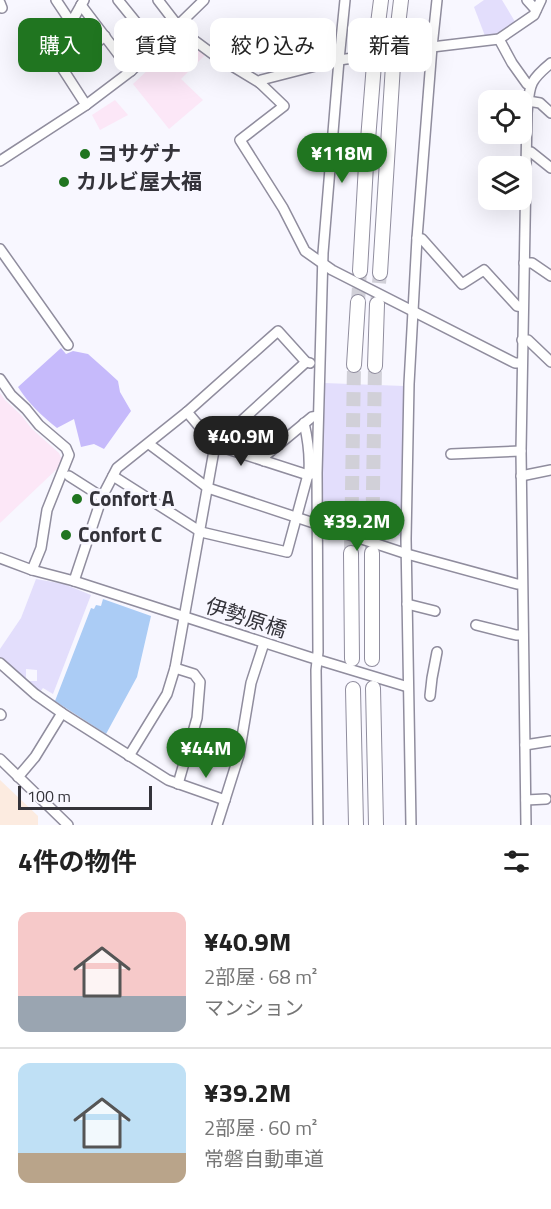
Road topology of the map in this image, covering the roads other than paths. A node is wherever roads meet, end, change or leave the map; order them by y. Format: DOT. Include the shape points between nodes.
graph roads {
  1 [pos="56,0"];
  2 [pos="118,0"];
  3 [pos="158,0"];
  4 [pos="204,0"];
  5 [pos="345,0"];
  6 [pos="381,0"];
  7 [pos="401,0"];
  8 [pos="437,0"];
  9 [pos="526,0"];
  10 [pos="541,0"];
  11 [pos="82,2"];
  12 [pos="536,10"];
  13 [pos="68,18"];
  14 [pos="73,18"];
  15 [pos="133,18"];
  16 [pos="172,18"];
  17 [pos="186,18"];
  18 [pos="379,18"];
  19 [pos="399,18"];
  20 [pos="105,36"];
  21 [pos="102,38"];
  22 [pos="499,39"];
  23 [pos="198,43"];
  24 [pos="432,46"];
  25 [pos="114,48"];
  26 [pos="348,59"];
  27 [pos="339,60"];
  28 [pos="551,63"];
  29 [pos="65,72"];
  30 [pos="130,72"];
  31 [pos="373,72"];
  32 [pos="393,72"];
  33 [pos="430,72"];
  34 [pos="260,83"];
  35 [pos="530,85"];
  36 [pos="529,90"];
  37 [pos="532,102"];
  38 [pos="86,105"];
  39 [pos="551,113"];
  40 [pos="527,144"];
  41 [pos="527,152"];
  42 [pos="0,161"];
  43 [pos="551,168"];
  44 [pos="417,238"];
  45 [pos="0,249"];
  46 [pos="524,263"];
  47 [pos="323,265"];
  48 [pos="360,272"];
  49 [pos="380,273"];
  50 [pos="551,276"];
  51 [pos="358,302"];
  52 [pos="377,304"];
  53 [pos="523,307"];
  54 [pos="413,311"];
  55 [pos="522,340"];
  56 [pos="68,345"];
  57 [pos="306,362"];
  58 [pos="551,362"];
  59 [pos="522,363"];
  60 [pos="354,365"];
  61 [pos="375,366"];
  62 [pos="320,367"];
  63 [pos="0,379"];
  64 [pos="187,412"];
  65 [pos="318,416"];
  66 [pos="304,423"];
  67 [pos="149,444"];
  68 [pos="215,445"];
  69 [pos="521,451"];
  70 [pos="452,454"];
  71 [pos="264,460"];
  72 [pos="551,470"];
  73 [pos="313,474"];
  74 [pos="69,476"];
  75 [pos="113,476"];
  76 [pos="521,476"];
  77 [pos="208,488"];
  78 [pos="102,497"];
  79 [pos="296,516"];
  80 [pos="317,524"];
  81 [pos="201,532"];
  82 [pos="351,553"];
  83 [pos="372,553"];
  84 [pos="406,554"];
  85 [pos="0,558"];
  86 [pos="32,570"];
  87 [pos="74,581"];
  88 [pos="522,584"];
  89 [pos="407,604"];
  90 [pos="435,611"];
  91 [pos="185,617"];
  92 [pos="476,625"];
  93 [pos="523,635"];
  94 [pos="264,643"];
  95 [pos="437,652"];
  96 [pos="372,658"];
  97 [pos="352,659"];
  98 [pos="317,660"];
  99 [pos="0,663"];
  100 [pos="175,668"];
  101 [pos="408,687"];
  102 [pos="373,688"];
  103 [pos="352,689"];
  104 [pos="430,696"];
  105 [pos="62,713"];
  106 [pos="551,741"];
  107 [pos="525,745"];
  108 [pos="129,756"];
  109 [pos="0,759"];
  110 [pos="18,777"];
  111 [pos="178,784"];
  112 [pos="546,799"];
  113 [pos="225,800"];
  114 [pos="526,800"];
  115 [pos="68,825"];
  116 [pos="217,825"];
  117 [pos="318,825"];
  118 [pos="356,825"];
  119 [pos="376,825"];
  120 [pos="411,825"];
  121 [pos="526,825"];
  1 -- 13 [label="street"];
  2 -- 15 [label="street"];
  3 -- 16 [label="street"];
  4 -- 17 [label="street"];
  5 -- 27 [label="street"];
  6 -- 18 [label="highway"];
  7 -- 19 [label="highway"];
  8 -- 24 [label="street"];
  9 -- 12 [label="street"];
  10 -- 12 [label="street"];
  11 -- 14 [label="street"];
  11 -- 20 [label="street"];
  12 -- 22 [label="street"];
  20 -- 21 [label="street"];
  20 -- 25 [label="street"];
  22 -- 24 [label="street"];
  22 -- 35 [label="street"];
  23 -- 34 [label="street"];
  26 -- 27 [label="street"];
  27 -- 34 [label="street"];
  27 -- 47 [label="street"];
  28 -- 35 [label="street"];
  29 -- 38 [label="street"];
  30 -- 38 [label="street"];
  31 -- 48 [label="highway"];
  32 -- 49 [label="highway"];
  33 -- 44 [label="street"];
  34 -- 47 [label="street" via="284,106 240,140 305,251"];
  35 -- 36 [label="street"];
  37 -- 39 [label="street"];
  38 -- 42 [label="street"];
  40 -- 41 [label="street"];
  41 -- 43 [label="street"];
  41 -- 46 [label="street"];
  44 -- 53 [label="street" via="462,285 484,270 517,306"];
  44 -- 54 [label="street"];
  45 -- 56 [label="street"];
  46 -- 50 [label="street" via="532,263"];
  46 -- 53 [label="street"];
  47 -- 54 [label="street"];
  47 -- 62 [label="street"];
  51 -- 60 [label="highway"];
  52 -- 61 [label="highway"];
  53 -- 55 [label="street"];
  54 -- 59 [label="street" via="515,363"];
  54 -- 84 [label="street"];
  55 -- 58 [label="street" via="528,340"];
  55 -- 59 [label="street"];
  57 -- 62 [label="street"];
  57 -- 64 [label="street" via="278,331"];
  57 -- 68 [label="street"];
  59 -- 69 [label="street"];
  62 -- 65 [label="street"];
  63 -- 86 [label="street" via="69,455 47,510 41,548"];
  64 -- 67 [label="street"];
  64 -- 68 [label="street"];
  65 -- 66 [label="street"];
  65 -- 73 [label="street"];
  66 -- 71 [label="street"];
  66 -- 73 [label="street"];
  67 -- 75 [label="street" via="117,468"];
  67 -- 77 [label="street"];
  68 -- 71 [label="street"];
  68 -- 77 [label="street"];
  69 -- 70 [label="street"];
  69 -- 76 [label="street"];
  71 -- 73 [label="street"];
  72 -- 76 [label="street"];
  73 -- 79 [label="street"];
  73 -- 80 [label="street"];
  74 -- 78 [label="street"];
  75 -- 78 [label="street"];
  75 -- 81 [label="street"];
  76 -- 88 [label="street"];
  77 -- 79 [label="street"];
  77 -- 81 [label="street"];
  78 -- 87 [label="street"];
  79 -- 80 [label="street"];
  79 -- 81 [label="street" via="287,552"];
  80 -- 84 [label="street"];
  80 -- 98 [label="street"];
  81 -- 91 [label="street"];
  82 -- 97 [label="highway"];
  83 -- 96 [label="highway"];
  84 -- 88 [label="street"];
  84 -- 89 [label="street"];
  85 -- 86 [label="street, 伊勢原橋"];
  86 -- 87 [label="street, 伊勢原橋"];
  87 -- 91 [label="street, 伊勢原橋"];
  88 -- 93 [label="street"];
  89 -- 90 [label="street"];
  89 -- 101 [label="street"];
  91 -- 94 [label="street, 伊勢原橋"];
  91 -- 100 [label="street"];
  92 -- 93 [label="street"];
  93 -- 107 [label="street"];
  94 -- 98 [label="street, 伊勢原橋"];
  94 -- 113 [label="street"];
  95 -- 104 [label="street"];
  98 -- 101 [label="street, 伊勢原橋"];
  98 -- 117 [label="street"];
  99 -- 105 [label="street"];
  100 -- 108 [label="street" via="167,694"];
  100 -- 111 [label="street" via="194,674 200,682 197,718"];
  101 -- 120 [label="street"];
  102 -- 119 [label="highway"];
  103 -- 118 [label="highway"];
  105 -- 108 [label="street"];
  105 -- 110 [label="street"];
  106 -- 107 [label="street"];
  107 -- 114 [label="street"];
  108 -- 111 [label="street"];
  109 -- 110 [label="street"];
  110 -- 115 [label="street"];
  111 -- 113 [label="street"];
  112 -- 114 [label="street"];
  113 -- 116 [label="street"];
  114 -- 121 [label="street"];
}
